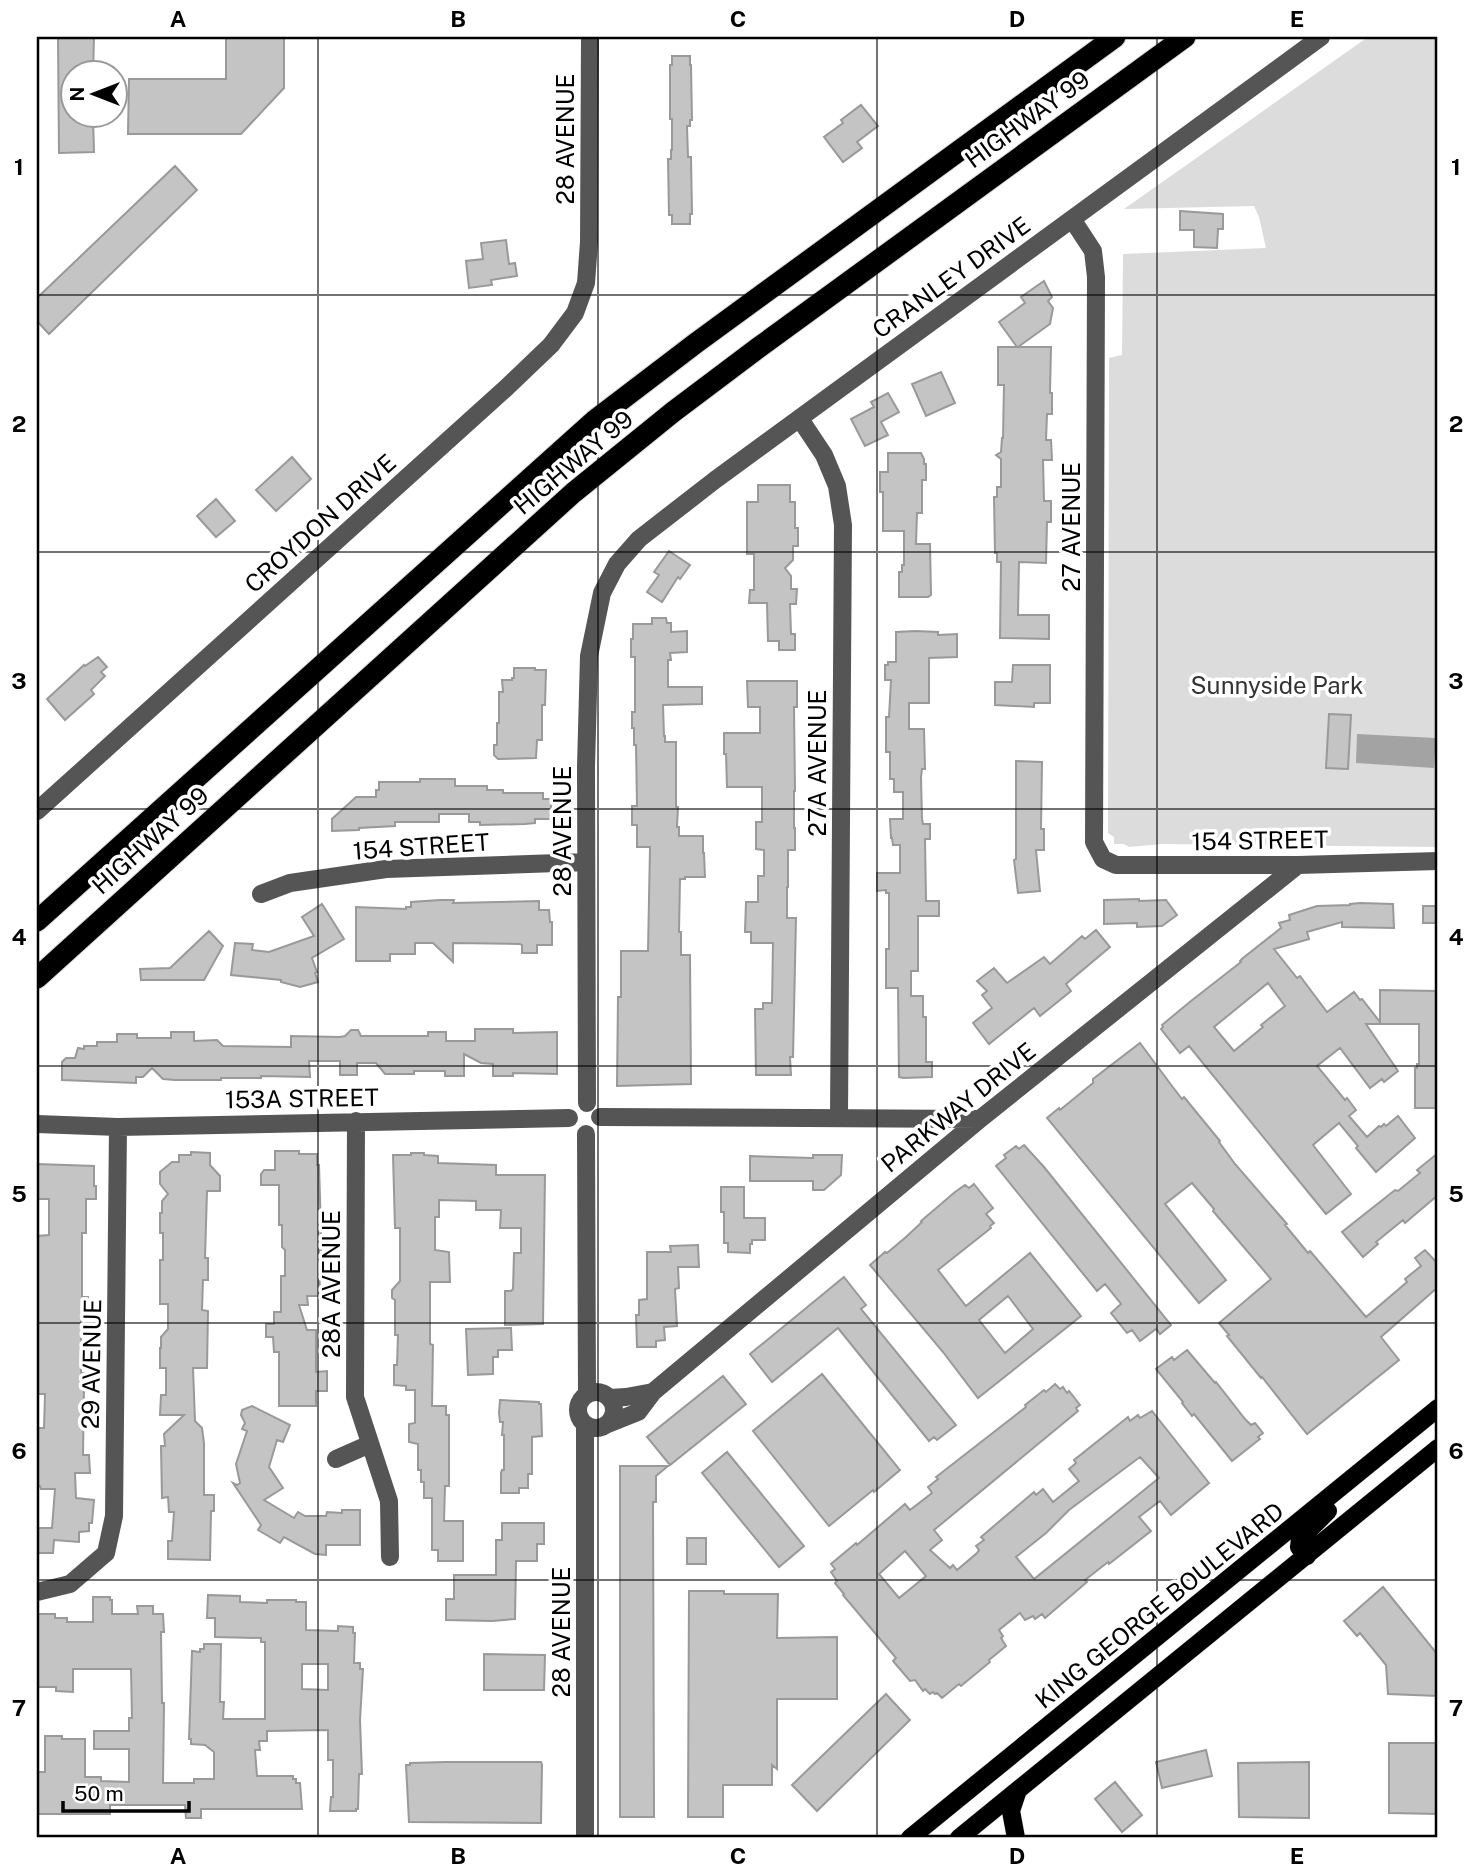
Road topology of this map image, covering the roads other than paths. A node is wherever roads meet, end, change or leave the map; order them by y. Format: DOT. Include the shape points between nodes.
graph roads {
  1 [pos="590,37"];
  2 [pos="1115,37"];
  3 [pos="1185,37"];
  4 [pos="1321,37"];
  5 [pos="1072,219"];
  6 [pos="589,242"];
  7 [pos="800,419"];
  8 [pos="617,565"];
  9 [pos="37,811"];
  10 [pos="1094,842"];
  11 [pos="1438,861"];
  12 [pos="586,862"];
  13 [pos="1298,865"];
  14 [pos="261,894"];
  15 [pos="37,921"];
  16 [pos="37,978"];
  17 [pos="587,1103"];
  18 [pos="600,1117"];
  19 [pos="839,1117"];
  20 [pos="569,1118"];
  21 [pos="980,1119"];
  22 [pos="356,1121"];
  23 [pos="37,1124"];
  24 [pos="118,1127"];
  25 [pos="586,1134"];
  26 [pos="653,1392"];
  27 [pos="587,1394"];
  28 [pos="609,1398"];
  29 [pos="1438,1408"];
  30 [pos="608,1424"];
  31 [pos="585,1426"];
  32 [pos="369,1444"];
  33 [pos="1392,1447"];
  34 [pos="1438,1448"];
  35 [pos="336,1459"];
  36 [pos="1307,1556"];
  37 [pos="390,1557"];
  38 [pos="37,1592"];
  39 [pos="1018,1790"];
  40 [pos="585,1838"];
  41 [pos="909,1838"];
  42 [pos="959,1838"];
  43 [pos="1016,1838"];
  1 -- 6 [label="street, 28 AVENUE"];
  2 -- 15 [label="highway, HIGHWAY 99" via="595,420"];
  3 -- 16 [label="highway, HIGHWAY 99" via="758,348 572,494"];
  4 -- 5 [label="street, CRANLEY DRIVE"];
  5 -- 7 [label="street, CRANLEY DRIVE"];
  5 -- 10 [label="street, 27 AVENUE" via="1093,251 1096,277"];
  6 -- 9 [label="street, CROYDON DRIVE" via="586,283 575,313 551,345"];
  7 -- 8 [label="street, CRANLEY DRIVE" via="639,539"];
  7 -- 19 [label="street, 27A AVENUE" via="837,486 843,525"];
  8 -- 12 [label="street, 28 AVENUE" via="602,593 589,656"];
  10 -- 13 [label="street, 154 STREET" via="1103,859 1116,865"];
  11 -- 13 [label="street, 154 STREET"];
  12 -- 14 [label="street, 154 STREET" via="386,869 290,883"];
  12 -- 17 [label="street, 28 AVENUE"];
  13 -- 21 [label="street, PARKWAY DRIVE"];
  17 -- 18 [label="street"];
  17 -- 20 [label="street" via="575,1106"];
  18 -- 19 [label="street"];
  18 -- 25 [label="street" via="598,1127"];
  19 -- 21 [label="street"];
  20 -- 22 [label="street, 153A STREET"];
  20 -- 25 [label="street" via="572,1128"];
  21 -- 26 [label="street, PARKWAY DRIVE"];
  22 -- 24 [label="street, 153A STREET"];
  22 -- 32 [label="street, 28A AVENUE" via="355,1397"];
  23 -- 24 [label="street, 153A STREET"];
  24 -- 38 [label="street, 29 AVENUE" via="114,1516 106,1553 70,1584"];
  25 -- 27 [label="street"];
  26 -- 28 [label="street, PARKWAY DRIVE"];
  26 -- 30 [label="street, PARKWAY DRIVE" via="638,1412"];
  27 -- 28 [label="street" via="599,1392"];
  27 -- 31 [label="street" via="577,1410"];
  28 -- 30 [label="street" via="614,1414"];
  29 -- 33 [label="main road, KING GEORGE BOULEVARD"];
  30 -- 31 [label="street" via="597,1429"];
  31 -- 40 [label="street, 28 AVENUE"];
  32 -- 35 [label="street"];
  32 -- 37 [label="street, 28A AVENUE" via="389,1501"];
  33 -- 36 [label="main road" via="1300,1539 1299,1547"];
  33 -- 41 [label="main road, KING GEORGE BOULEVARD"];
  34 -- 36 [label="main road"];
  36 -- 39 [label="main road"];
  39 -- 42 [label="main road"];
  39 -- 43 [label="main road" via="1012,1811"];
}
